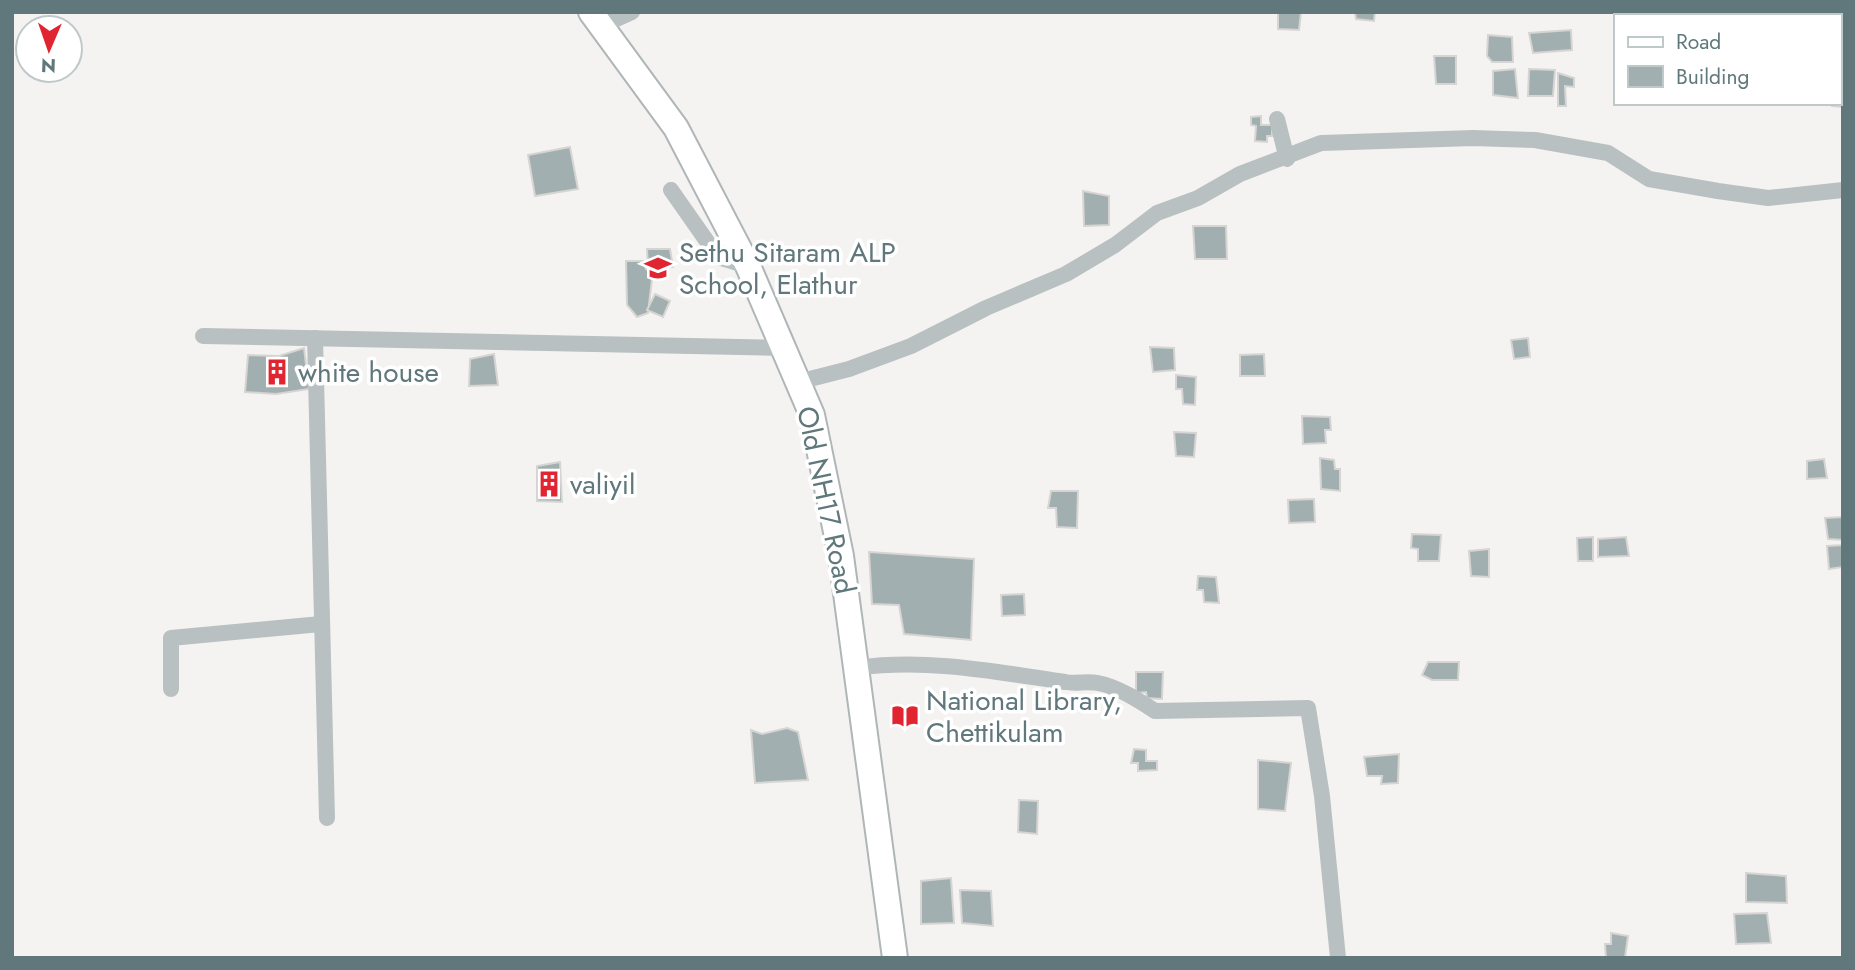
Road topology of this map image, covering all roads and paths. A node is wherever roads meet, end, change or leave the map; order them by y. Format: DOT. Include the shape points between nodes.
graph roads {
  1 [pos="632,12"];
  2 [pos="596,19"];
  3 [pos="1277,119"];
  4 [pos="1287,159"];
  5 [pos="671,190"];
  6 [pos="1843,190"];
  7 [pos="748,266"];
  8 [pos="203,336"];
  9 [pos="315,338"];
  10 [pos="784,348"];
  11 [pos="798,382"];
  12 [pos="321,624"];
  13 [pos="858,668"];
  14 [pos="171,689"];
  15 [pos="327,818"];
  16 [pos="895,958"];
  17 [pos="1338,958"];
  1 -- 2 [label="street"];
  2 -- 7 [label="main road, Old NH17 Road" via="676,128"];
  3 -- 4 [label="street"];
  4 -- 6 [label="street" via="1321,143 1535,140 1608,153 1649,178 1718,191 1768,198"];
  4 -- 11 [label="street" via="1240,174 1198,198 1157,213 1066,274 911,346"];
  5 -- 7 [label="street" via="718,257"];
  7 -- 10 [label="main road, Old NH17 Road"];
  8 -- 9 [label="street"];
  9 -- 10 [label="street"];
  9 -- 12 [label="street"];
  10 -- 11 [label="main road, Old NH17 Road"];
  11 -- 13 [label="main road, Old NH17 Road" via="812,415"];
  12 -- 14 [label="street" via="171,638"];
  12 -- 15 [label="street"];
  13 -- 16 [label="main road, Old NH17 Road"];
  13 -- 17 [label="street" via="891,663 932,665 1097,683 1155,711 1308,708"];
}
